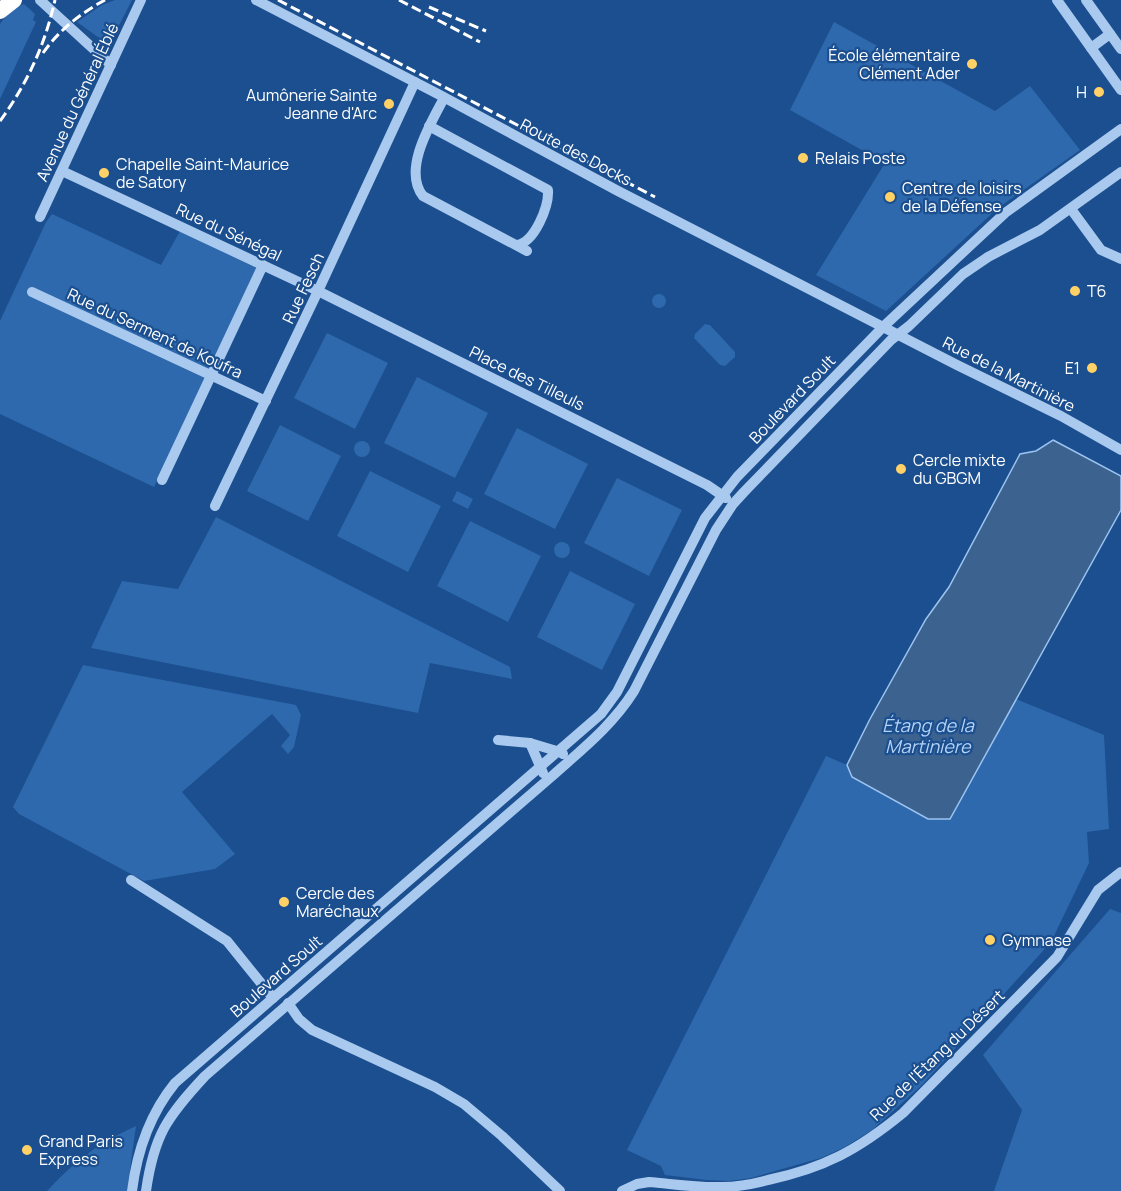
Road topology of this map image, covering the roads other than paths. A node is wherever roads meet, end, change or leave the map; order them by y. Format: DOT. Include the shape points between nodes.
graph roads {
  1 [pos="14,0"];
  2 [pos="40,0"];
  3 [pos="141,0"];
  4 [pos="256,0"];
  5 [pos="1057,0"];
  6 [pos="1086,0"];
  7 [pos="0,11"];
  8 [pos="1110,34"];
  9 [pos="1091,48"];
  10 [pos="1121,48"];
  11 [pos="111,65"];
  12 [pos="415,82"];
  13 [pos="1121,90"];
  14 [pos="444,98"];
  15 [pos="429,126"];
  16 [pos="1121,129"];
  17 [pos="62,171"];
  18 [pos="1121,172"];
  19 [pos="1071,209"];
  20 [pos="40,218"];
  21 [pos="975,240"];
  22 [pos="988,257"];
  23 [pos="1121,259"];
  24 [pos="263,265"];
  25 [pos="318,291"];
  26 [pos="32,292"];
  27 [pos="883,327"];
  28 [pos="897,334"];
  29 [pos="211,375"];
  30 [pos="266,401"];
  31 [pos="1121,450"];
  32 [pos="162,480"];
  33 [pos="721,495"];
  34 [pos="733,504"];
  35 [pos="215,506"];
  36 [pos="677,572"];
  37 [pos="691,579"];
  38 [pos="498,740"];
  39 [pos="530,743"];
  40 [pos="560,752"];
  41 [pos="569,761"];
  42 [pos="541,768"];
  43 [pos="551,777"];
  44 [pos="1119,874"];
  45 [pos="131,880"];
  46 [pos="273,998"];
  47 [pos="288,1003"];
  48 [pos="132,1191"];
  49 [pos="146,1191"];
  50 [pos="560,1191"];
  51 [pos="622,1191"];
  1 -- 7 [label="highway"];
  2 -- 11 [label="street"];
  3 -- 11 [label="street, Avenue du Général Éblé"];
  4 -- 12 [label="street, Route des Docks"];
  5 -- 9 [label="street"];
  6 -- 8 [label="street"];
  8 -- 9 [label="street"];
  8 -- 10 [label="street"];
  9 -- 13 [label="street"];
  11 -- 17 [label="street, Avenue du Général Éblé"];
  12 -- 14 [label="street, Route des Docks"];
  12 -- 25 [label="street, Rue Fesch"];
  14 -- 15 [label="street"];
  14 -- 27 [label="street, Route des Docks"];
  15 -- 15 [label="street" via="421,143 415,176 418,190 522,248 543,217 549,190"];
  16 -- 21 [label="street, Boulevard Soult" via="1005,213"];
  17 -- 20 [label="street, Avenue du Général Éblé"];
  17 -- 24 [label="street, Rue du Sénégal"];
  18 -- 19 [label="street, Boulevard Soult"];
  19 -- 22 [label="street, Boulevard Soult"];
  19 -- 23 [label="street" via="1101,250"];
  21 -- 22 [label="street"];
  21 -- 27 [label="street, Boulevard Soult"];
  22 -- 28 [label="street, Boulevard Soult" via="963,274"];
  24 -- 25 [label="street, Rue du Sénégal"];
  24 -- 29 [label="street"];
  25 -- 30 [label="street, Rue Fesch"];
  25 -- 33 [label="street, Place des Tilleuls"];
  26 -- 29 [label="street, Rue du Serment de Koufra"];
  27 -- 28 [label="street, Rue de la Martinière"];
  27 -- 33 [label="street, Boulevard Soult"];
  28 -- 31 [label="street, Rue de la Martinière"];
  28 -- 34 [label="street, Boulevard Soult"];
  29 -- 30 [label="street, Rue du Serment de Koufra"];
  29 -- 32 [label="street"];
  30 -- 35 [label="street, Rue Fesch"];
  33 -- 34 [label="street, Place des Tilleuls"];
  33 -- 36 [label="street, Boulevard Soult"];
  34 -- 37 [label="street, Boulevard Soult"];
  36 -- 37 [label="street"];
  36 -- 40 [label="street, Boulevard Soult" via="616,692 601,714"];
  37 -- 41 [label="street, Boulevard Soult" via="622,710"];
  38 -- 39 [label="street"];
  39 -- 40 [label="street"];
  39 -- 42 [label="street"];
  40 -- 41 [label="street"];
  40 -- 42 [label="street, Boulevard Soult"];
  41 -- 43 [label="street, Boulevard Soult"];
  42 -- 43 [label="street" via="545,776"];
  42 -- 46 [label="street, Boulevard Soult"];
  43 -- 47 [label="street, Boulevard Soult"];
  44 -- 51 [label="street, Rue de l'Étang du Désert" via="1098,890 1057,957 903,1113 867,1141 825,1164 743,1186 648,1182"];
  45 -- 46 [label="street" via="227,941"];
  46 -- 48 [label="street, Boulevard Soult" via="186,1072 162,1099 142,1142"];
  47 -- 49 [label="street, Boulevard Soult" via="205,1076 173,1112 150,1163"];
  47 -- 50 [label="street" via="312,1030 464,1104"];
}
